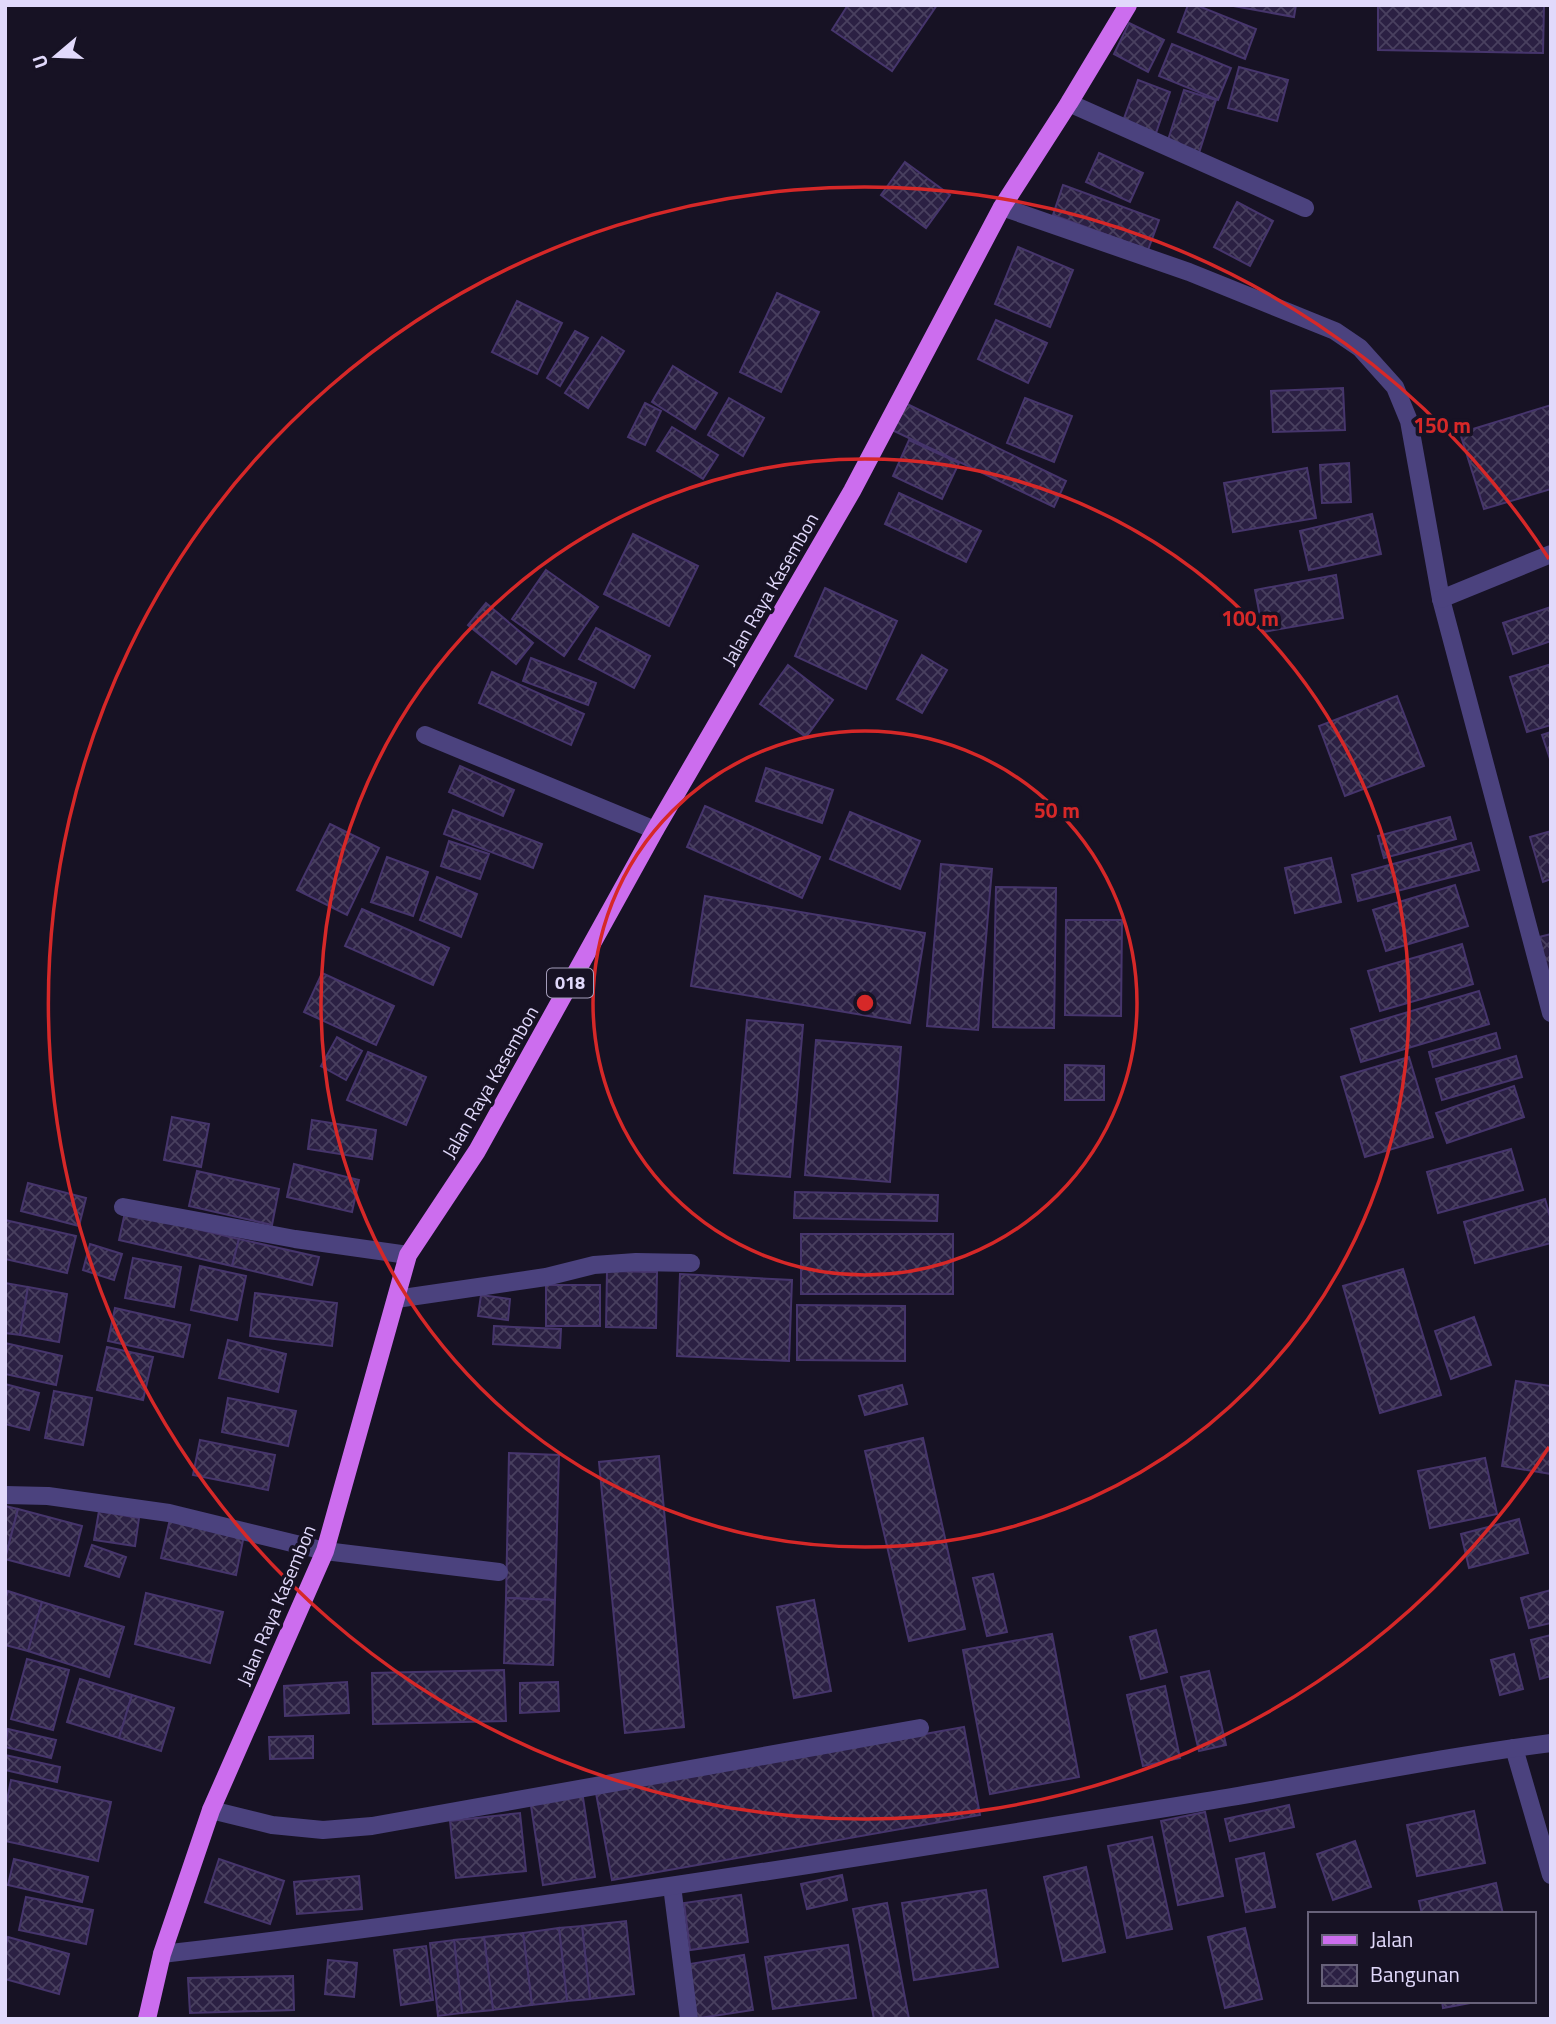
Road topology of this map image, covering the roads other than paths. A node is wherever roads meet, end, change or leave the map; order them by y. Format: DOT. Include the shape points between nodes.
graph roads {
  1 [pos="1128,5"];
  2 [pos="1069,103"];
  3 [pos="1002,207"];
  4 [pos="1305,208"];
  5 [pos="1551,554"];
  6 [pos="1441,599"];
  7 [pos="425,735"];
  8 [pos="655,830"];
  9 [pos="1551,1013"];
  10 [pos="123,1207"];
  11 [pos="408,1255"];
  12 [pos="691,1263"];
  13 [pos="396,1299"];
  14 [pos="5,1495"];
  15 [pos="325,1551"];
  16 [pos="499,1572"];
  17 [pos="920,1728"];
  18 [pos="1551,1743"];
  19 [pos="1514,1748"];
  20 [pos="211,1810"];
  21 [pos="1551,1875"];
  22 [pos="672,1886"];
  23 [pos="162,1954"];
  24 [pos="147,2019"];
  25 [pos="689,2019"];
  1 -- 2 [label="main road, Jalan Raya Kasembon / 018"];
  2 -- 3 [label="main road, Jalan Raya Kasembon / 018"];
  2 -- 4 [label="street"];
  3 -- 6 [label="street" via="1189,272 1335,331 1360,348 1395,387 1409,421"];
  3 -- 8 [label="main road, Jalan Raya Kasembon / 018" via="852,491"];
  5 -- 6 [label="street"];
  6 -- 9 [label="street"];
  7 -- 8 [label="street"];
  8 -- 11 [label="main road, Jalan Raya Kasembon / 018" via="477,1151"];
  10 -- 11 [label="street"];
  11 -- 13 [label="main road, Jalan Raya Kasembon / 018"];
  12 -- 13 [label="street" via="594,1265 546,1277"];
  13 -- 15 [label="main road, Jalan Raya Kasembon / 018"];
  14 -- 15 [label="street" via="48,1496 169,1513"];
  15 -- 16 [label="street"];
  15 -- 20 [label="main road, Jalan Raya Kasembon / 018"];
  17 -- 20 [label="street" via="372,1826 323,1830 272,1825"];
  18 -- 19 [label="street"];
  19 -- 21 [label="street"];
  19 -- 22 [label="street"];
  20 -- 23 [label="main road, Jalan Raya Kasembon / 018"];
  22 -- 23 [label="street"];
  22 -- 25 [label="street"];
  23 -- 24 [label="main road, Jalan Raya Kasembon / 018"];
}
